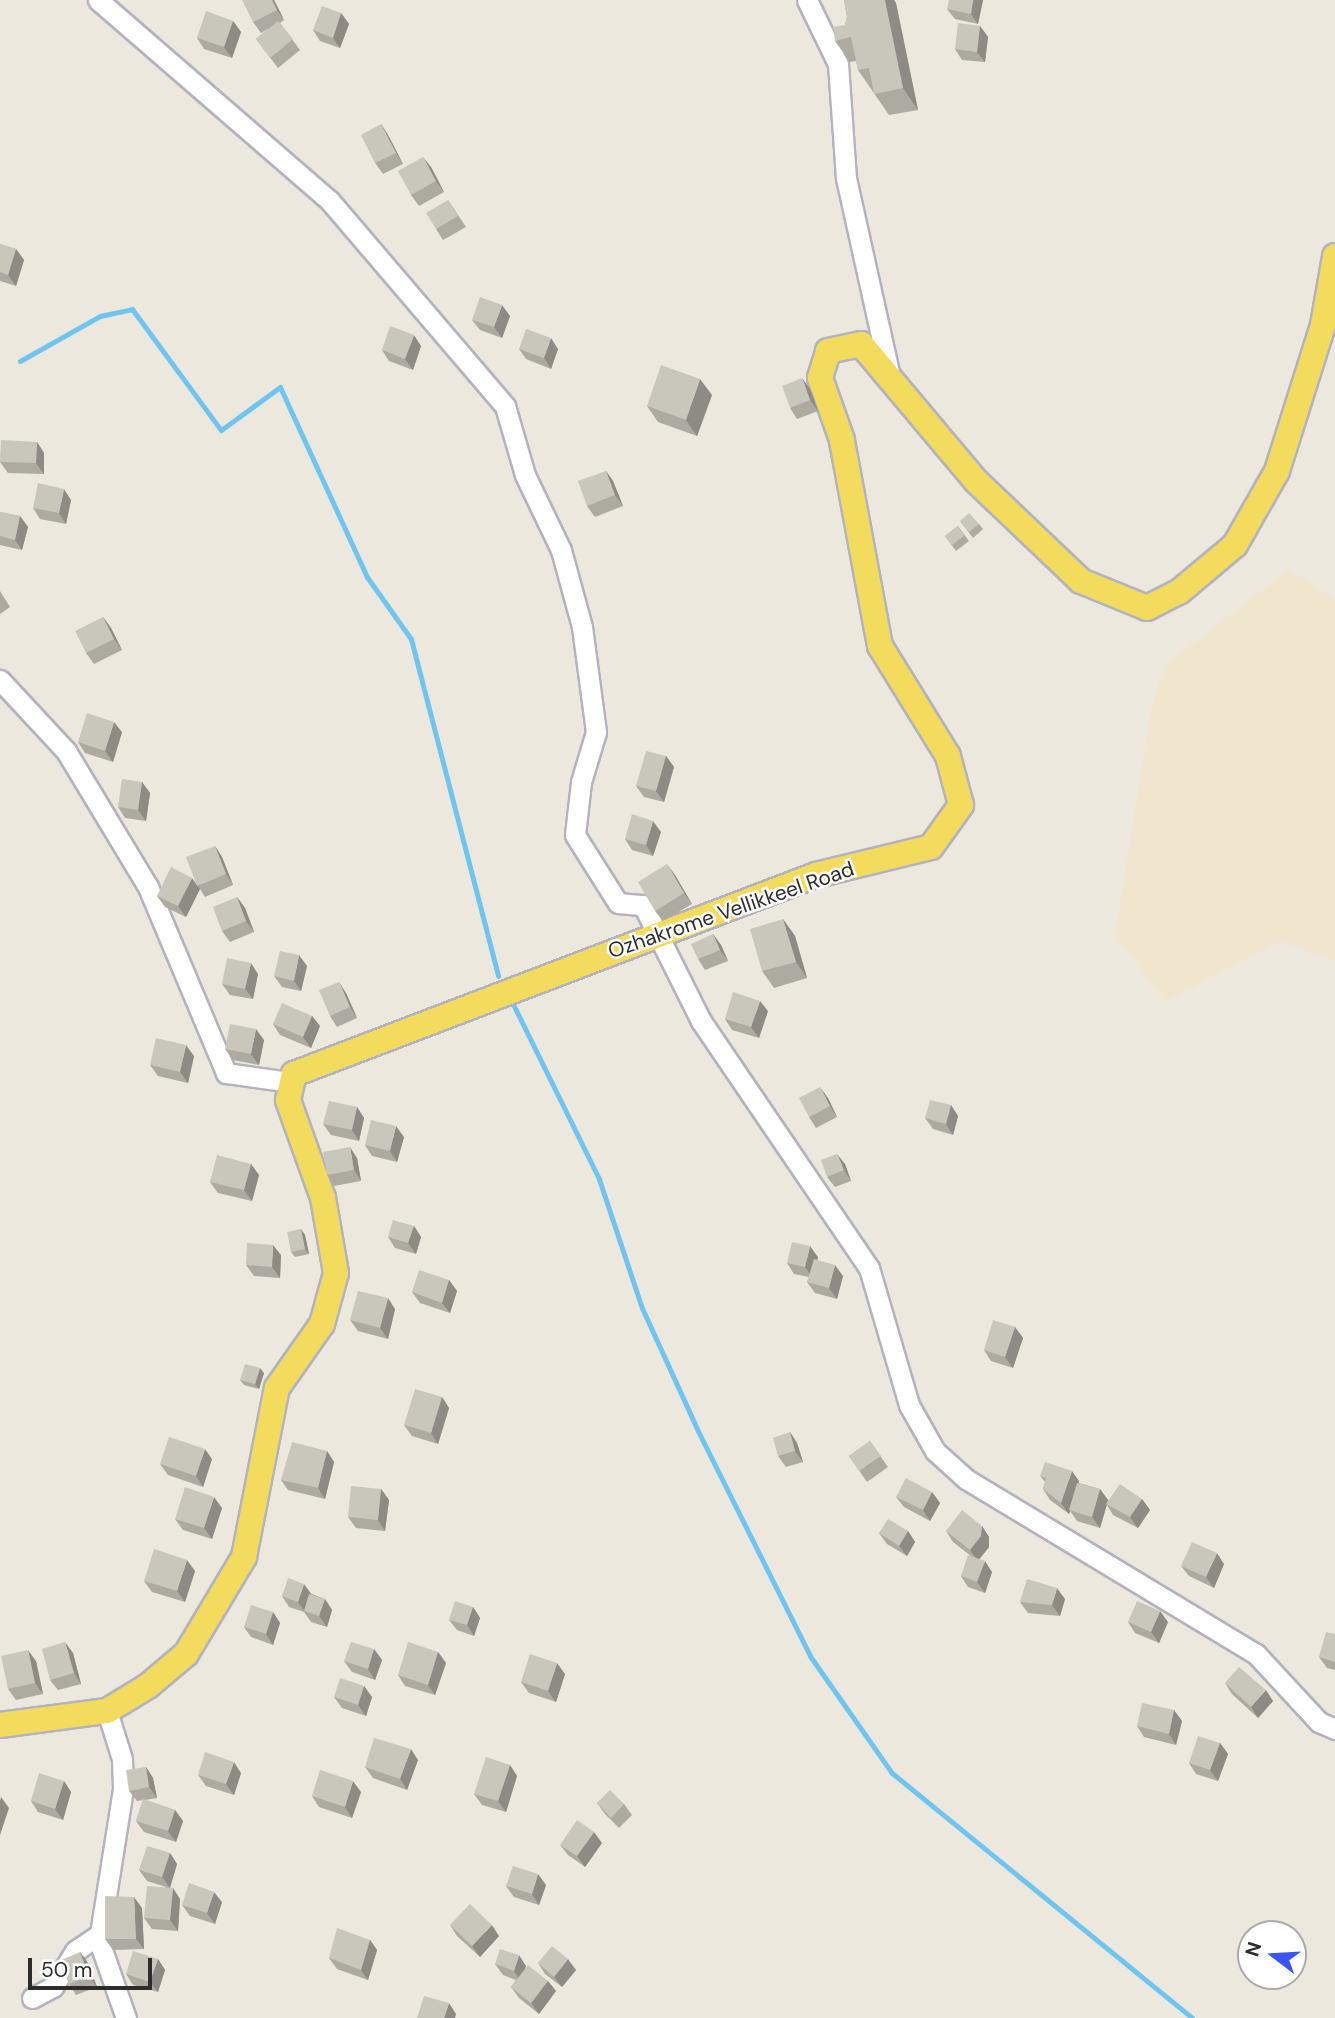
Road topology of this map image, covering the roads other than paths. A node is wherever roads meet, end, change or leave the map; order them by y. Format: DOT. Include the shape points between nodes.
graph roads {
  1 [pos="98,0"];
  2 [pos="807,0"];
  3 [pos="1335,256"];
  4 [pos="890,378"];
  5 [pos="0,680"];
  6 [pos="658,934"];
  7 [pos="289,1082"];
  8 [pos="107,1710"];
  9 [pos="0,1725"];
  10 [pos="1335,1729"];
  11 [pos="100,1934"];
  12 [pos="32,1998"];
  13 [pos="126,2018"];
  1 -- 6 [label="street" via="329,200 505,406 525,475 561,550 582,626 596,732 581,782 575,835 618,903 643,905"];
  2 -- 4 [label="street" via="838,64 846,178"];
  3 -- 4 [label="main road, Ozhakrome Vellikkeel Road" via="1323,325 1277,471 1235,545 1180,592 1147,608 1081,581 976,481"];
  4 -- 6 [label="main road, Ozhakrome Vellikkeel Road" via="861,344 828,351 820,377 842,440 880,646 948,757 961,805 931,846 816,875"];
  5 -- 7 [label="street" via="66,751 148,887 226,1073"];
  6 -- 7 [label="main road, Ozhakrome Vellikkeel Road" via="303,1068"];
  6 -- 10 [label="street" via="701,1021 869,1268 909,1405 935,1451 966,1479 1256,1654 1319,1722"];
  7 -- 8 [label="main road" via="294,1122 323,1198 336,1273 331,1298 322,1324 276,1388 244,1556 215,1613 186,1654"];
  8 -- 9 [label="main road"];
  8 -- 11 [label="street" via="122,1759 123,1789"];
  11 -- 12 [label="street" via="75,1951 52,1987"];
  11 -- 13 [label="street"];
}
